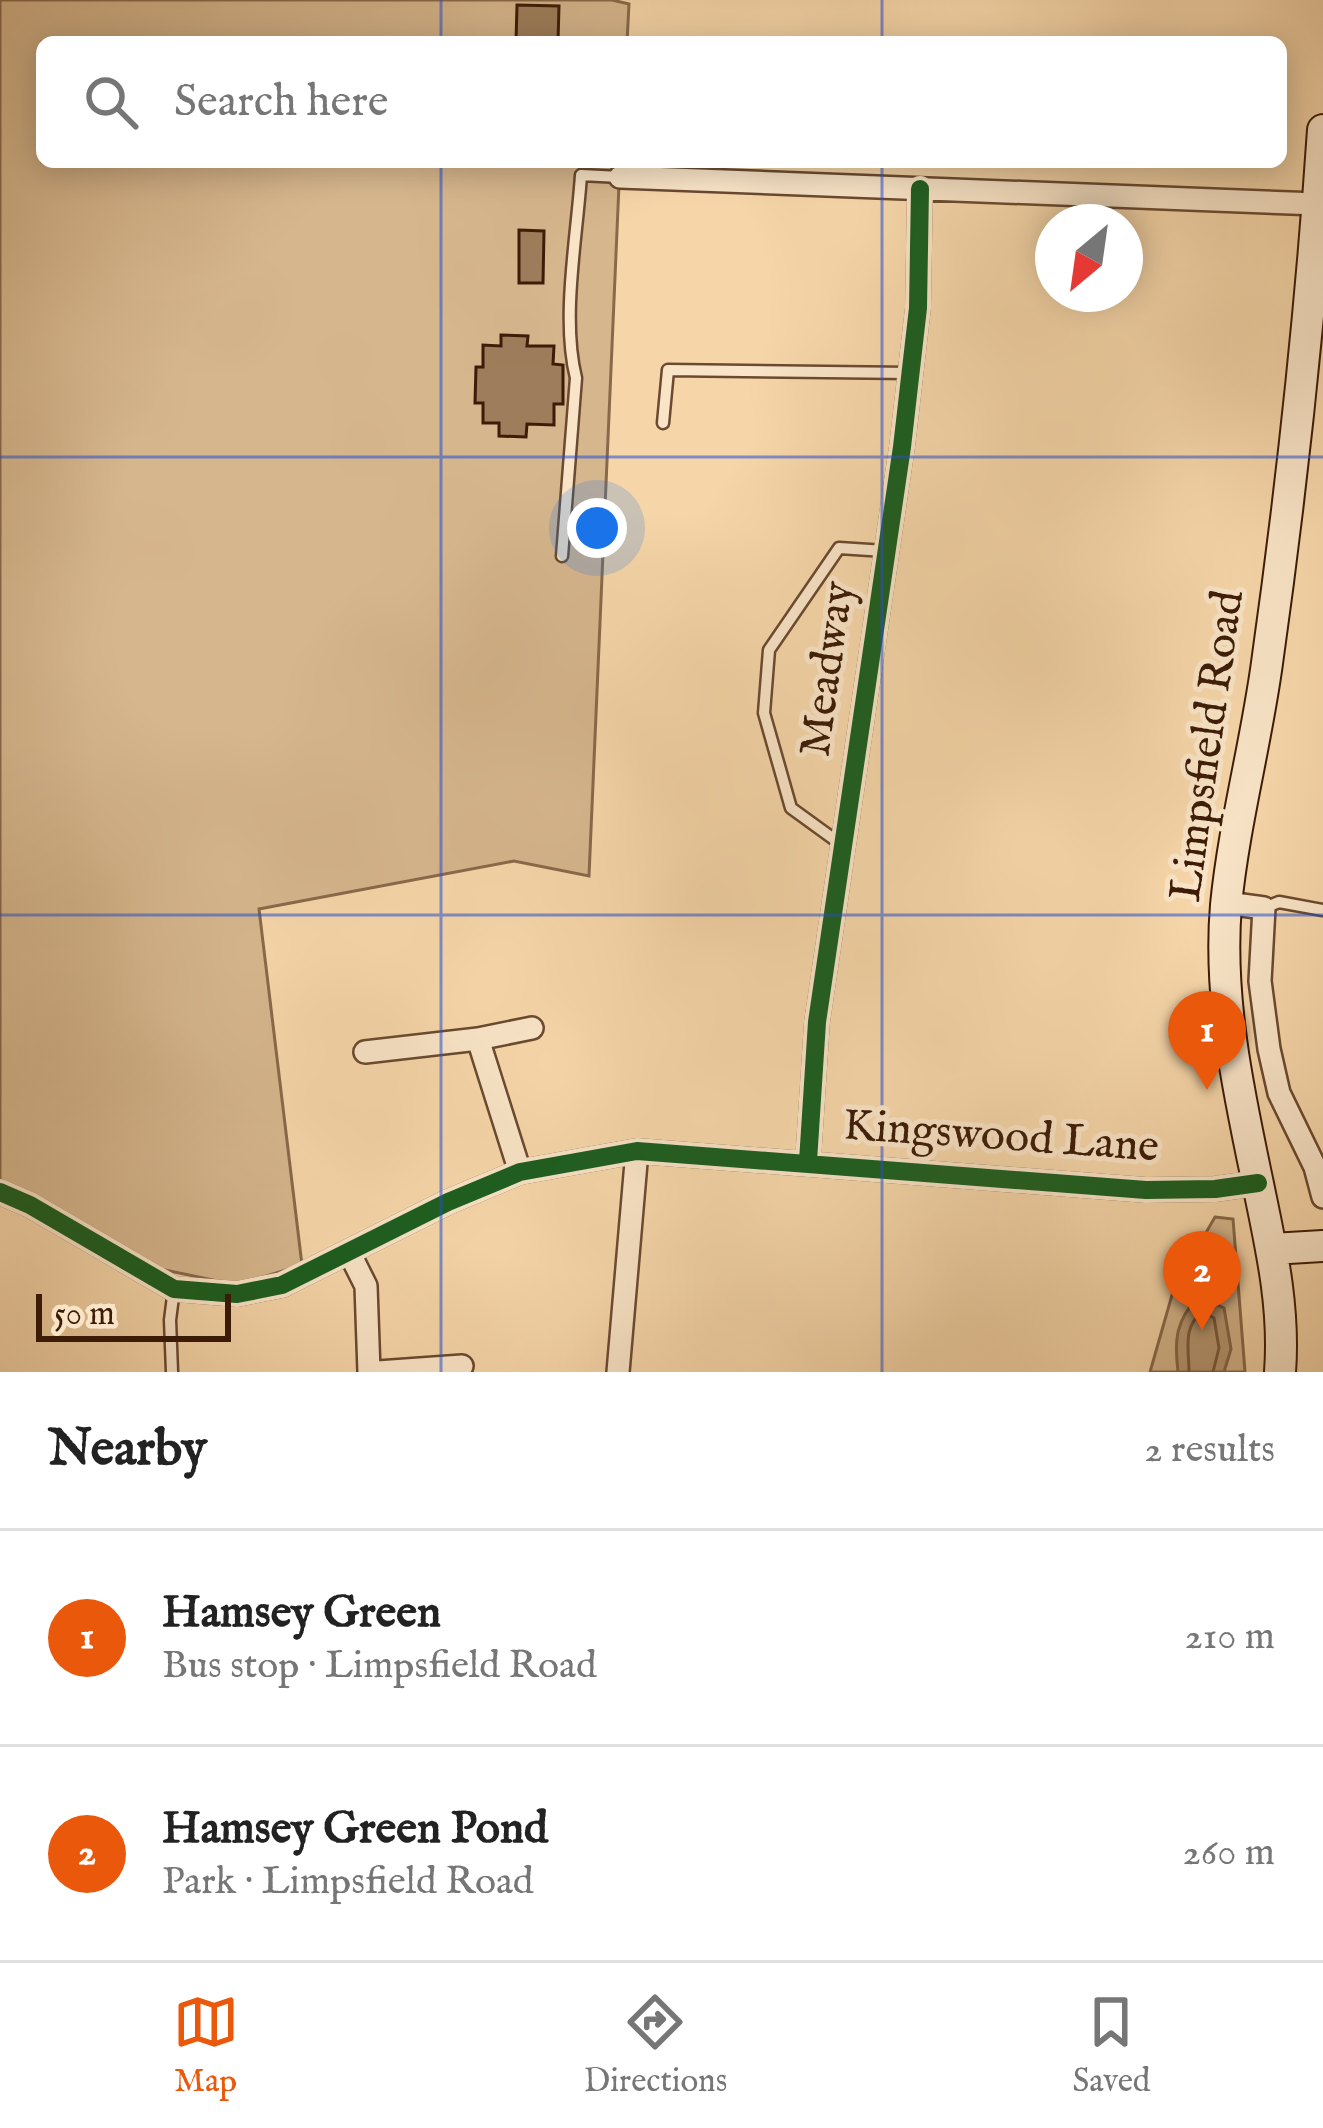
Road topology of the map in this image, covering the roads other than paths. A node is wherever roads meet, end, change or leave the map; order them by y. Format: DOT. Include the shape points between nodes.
graph roads {
  1 [pos="1323,130"];
  2 [pos="620,177"];
  3 [pos="920,189"];
  4 [pos="1318,204"];
  5 [pos="1315,357"];
  6 [pos="910,373"];
  7 [pos="663,423"];
  8 [pos="885,551"];
  9 [pos="562,556"];
  10 [pos="842,845"];
  11 [pos="1227,903"];
  12 [pos="1264,908"];
  13 [pos="1323,910"];
  14 [pos="532,1028"];
  15 [pos="478,1039"];
  16 [pos="365,1052"];
  17 [pos="637,1150"];
  18 [pos="808,1161"];
  19 [pos="1319,1164"];
  20 [pos="520,1172"];
  21 [pos="1258,1183"];
  22 [pos="0,1192"];
  23 [pos="1323,1197"];
  24 [pos="1323,1246"];
  25 [pos="1272,1249"];
  26 [pos="350,1254"];
  27 [pos="175,1288"];
  28 [pos="462,1366"];
  29 [pos="172,1372"];
  30 [pos="373,1372"];
  31 [pos="618,1372"];
  32 [pos="1280,1372"];
  1 -- 4 [label="main road, Limpsfield Road"];
  2 -- 3 [label="street"];
  2 -- 9 [label="lane" via="581,175"];
  3 -- 4 [label="street"];
  3 -- 6 [label="street, Meadway"];
  4 -- 5 [label="main road, Limpsfield Road"];
  5 -- 11 [label="main road, Limpsfield Road"];
  6 -- 7 [label="lane" via="668,370"];
  6 -- 8 [label="street, Meadway"];
  8 -- 10 [label="street, Meadway"];
  8 -- 10 [label="lane" via="839,548 769,650 764,713 791,808"];
  10 -- 18 [label="street, Meadway"];
  11 -- 12 [label="street"];
  11 -- 21 [label="main road, Limpsfield Road" via="1228,1008"];
  12 -- 13 [label="lane" via="1280,902"];
  12 -- 19 [label="street" via="1260,974 1269,1049 1280,1093"];
  14 -- 15 [label="street"];
  15 -- 16 [label="street"];
  15 -- 20 [label="street"];
  17 -- 18 [label="street, Kingswood Lane"];
  17 -- 20 [label="street, Kingswood Lane"];
  17 -- 31 [label="street"];
  18 -- 21 [label="street, Kingswood Lane" via="1146,1190"];
  19 -- 23 [label="street"];
  20 -- 26 [label="street, Kingswood Lane"];
  21 -- 25 [label="main road, Limpsfield Road"];
  22 -- 27 [label="street, Kingswood Lane"];
  24 -- 25 [label="main road"];
  25 -- 32 [label="main road, Limpsfield Road" via="1284,1329"];
  26 -- 27 [label="street, Kingswood Lane" via="260,1290"];
  26 -- 30 [label="street" via="366,1286"];
  27 -- 29 [label="lane"];
  28 -- 30 [label="street"];
}
